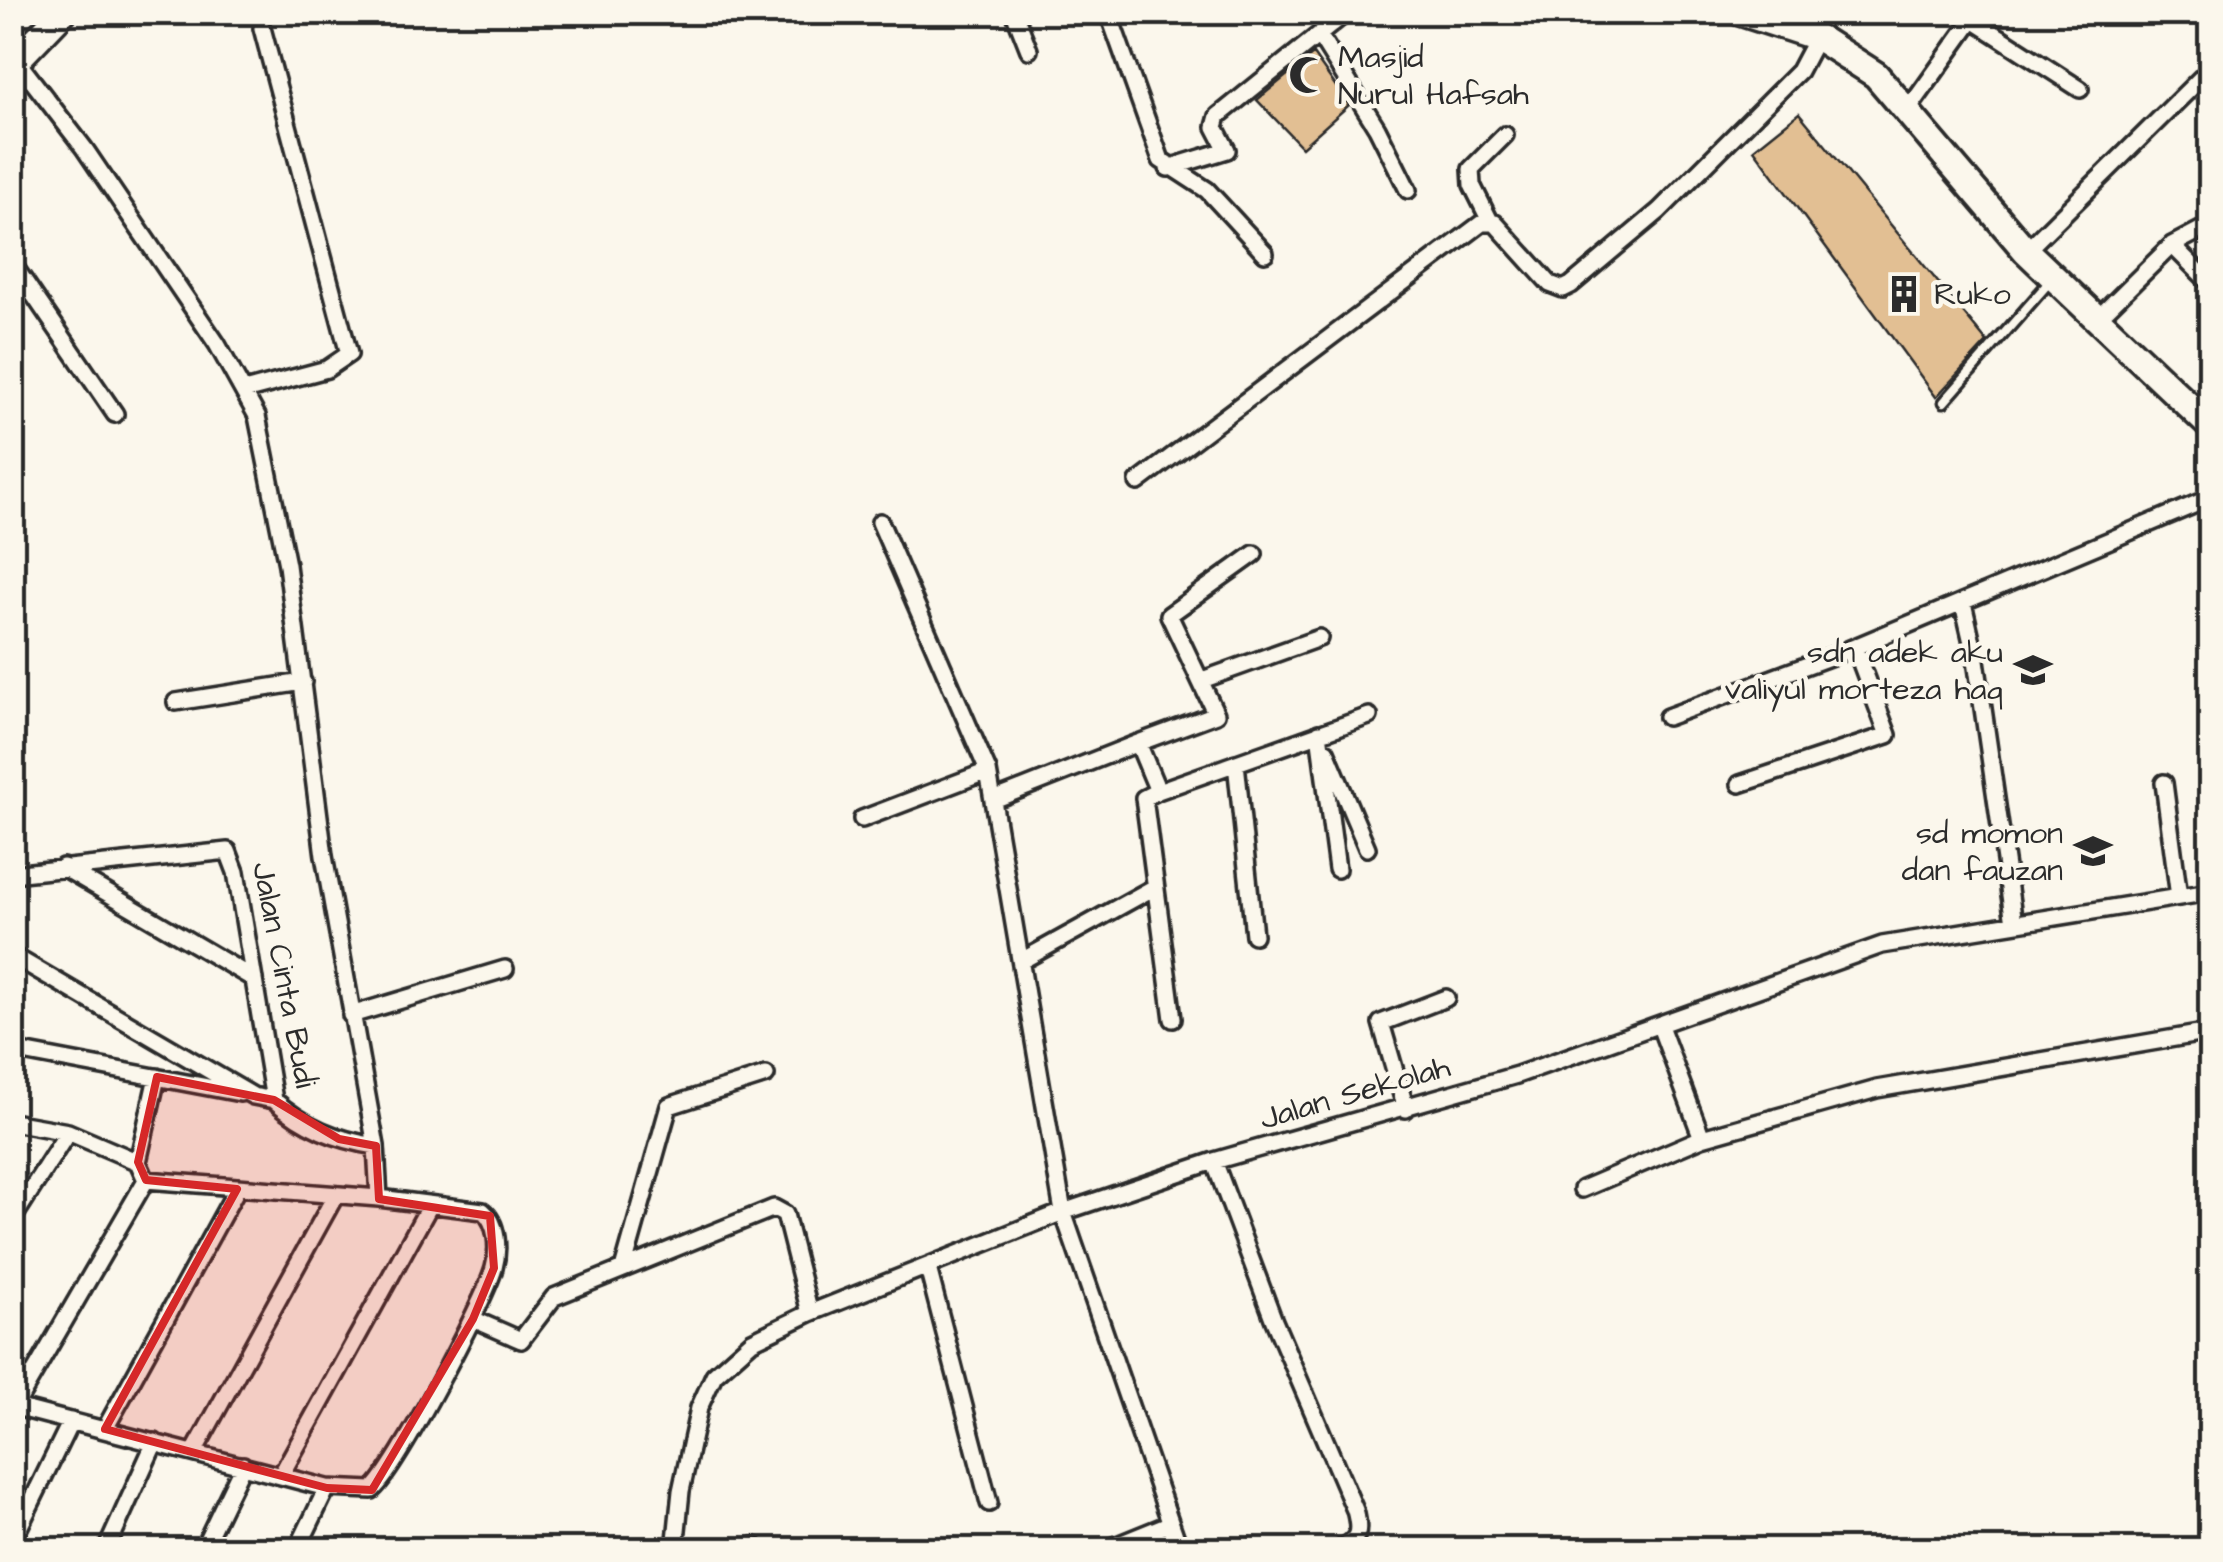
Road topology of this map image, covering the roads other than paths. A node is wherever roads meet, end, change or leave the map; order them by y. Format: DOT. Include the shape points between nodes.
graph roads {
  1 [pos="64,12"];
  2 [pos="1014,12"];
  3 [pos="1108,12"];
  4 [pos="1347,12"];
  5 [pos="1740,12"];
  6 [pos="1975,16"];
  7 [pos="262,28"];
  8 [pos="1319,35"];
  9 [pos="1817,38"];
  10 [pos="1028,50"];
  11 [pos="15,63"];
  12 [pos="2210,69"];
  13 [pos="2080,89"];
  14 [pos="1908,110"];
  15 [pos="1505,135"];
  16 [pos="1168,168"];
  17 [pos="1408,190"];
  18 [pos="1490,221"];
  19 [pos="2210,224"];
  20 [pos="2172,245"];
  21 [pos="2026,251"];
  22 [pos="1266,253"];
  23 [pos="12,264"];
  24 [pos="2054,276"];
  25 [pos="2210,283"];
  26 [pos="2100,316"];
  27 [pos="244,391"];
  28 [pos="1944,402"];
  29 [pos="115,414"];
  30 [pos="2210,426"];
  31 [pos="1138,482"];
  32 [pos="2210,498"];
  33 [pos="880,522"];
  34 [pos="1254,554"];
  35 [pos="1963,604"];
  36 [pos="1318,638"];
  37 [pos="1854,647"];
  38 [pos="1202,680"];
  39 [pos="302,682"];
  40 [pos="176,702"];
  41 [pos="1368,716"];
  42 [pos="1667,717"];
  43 [pos="1319,733"];
  44 [pos="1138,743"];
  45 [pos="1236,763"];
  46 [pos="988,771"];
  47 [pos="2164,783"];
  48 [pos="1740,784"];
  49 [pos="1158,790"];
  50 [pos="996,799"];
  51 [pos="862,820"];
  52 [pos="1368,848"];
  53 [pos="63,867"];
  54 [pos="1337,868"];
  55 [pos="12,874"];
  56 [pos="1155,887"];
  57 [pos="2210,892"];
  58 [pos="2179,897"];
  59 [pos="2014,923"];
  60 [pos="1254,935"];
  61 [pos="12,955"];
  62 [pos="1023,960"];
  63 [pos="505,969"];
  64 [pos="254,979"];
  65 [pos="1446,998"];
  66 [pos="352,1015"];
  67 [pos="1173,1019"];
  68 [pos="1660,1026"];
  69 [pos="2210,1032"];
  70 [pos="12,1050"];
  71 [pos="766,1075"];
  72 [pos="157,1077"];
  73 [pos="254,1096"];
  74 [pos="274,1100"];
  75 [pos="1406,1109"];
  76 [pos="12,1122"];
  77 [pos="68,1132"];
  78 [pos="1702,1138"];
  79 [pos="376,1146"];
  80 [pos="1214,1160"];
  81 [pos="138,1162"];
  82 [pos="146,1180"];
  83 [pos="236,1189"];
  84 [pos="1582,1189"];
  85 [pos="334,1198"];
  86 [pos="379,1198"];
  87 [pos="430,1205"];
  88 [pos="1063,1212"];
  89 [pos="12,1220"];
  90 [pos="928,1268"];
  91 [pos="624,1269"];
  92 [pos="810,1313"];
  93 [pos="473,1319"];
  94 [pos="14,1406"];
  95 [pos="71,1421"];
  96 [pos="105,1430"];
  97 [pos="155,1442"];
  98 [pos="194,1452"];
  99 [pos="243,1464"];
  100 [pos="280,1476"];
  101 [pos="327,1488"];
  102 [pos="988,1503"];
  103 [pos="1170,1524"];
  104 [pos="12,1542"];
  105 [pos="106,1550"];
  106 [pos="202,1550"];
  107 [pos="297,1550"];
  108 [pos="676,1550"];
  109 [pos="1105,1550"];
  110 [pos="1180,1550"];
  111 [pos="1338,1550"];
  1 -- 11 [label="main road"];
  2 -- 10 [label="street"];
  3 -- 16 [label="street"];
  4 -- 8 [label="street"];
  5 -- 9 [label="main road"];
  6 -- 13 [label="street"];
  6 -- 14 [label="street"];
  7 -- 27 [label="street" via="349,354 327,370"];
  8 -- 16 [label="street" via="1218,116 1215,127 1227,150"];
  8 -- 17 [label="street"];
  9 -- 14 [label="main road" via="1876,75"];
  9 -- 18 [label="street" via="1799,71 1660,211 1563,289 1550,284"];
  11 -- 27 [label="street" via="116,195"];
  12 -- 21 [label="street"];
  14 -- 21 [label="main road"];
  15 -- 18 [label="street" via="1471,169"];
  16 -- 22 [label="street" via="1207,190"];
  18 -- 31 [label="street"];
  19 -- 20 [label="street"];
  20 -- 25 [label="street"];
  20 -- 26 [label="street"];
  21 -- 24 [label="main road"];
  23 -- 29 [label="street"];
  24 -- 26 [label="main road"];
  24 -- 28 [label="lane"];
  26 -- 30 [label="main road"];
  27 -- 39 [label="street" via="276,501"];
  32 -- 35 [label="street"];
  33 -- 46 [label="street"];
  34 -- 38 [label="street" via="1168,615"];
  35 -- 37 [label="street"];
  35 -- 59 [label="street"];
  36 -- 38 [label="street"];
  37 -- 42 [label="street"];
  37 -- 48 [label="street" via="1888,735"];
  38 -- 44 [label="street" via="1216,714"];
  39 -- 40 [label="street"];
  39 -- 66 [label="street"];
  41 -- 43 [label="street"];
  43 -- 45 [label="street"];
  43 -- 52 [label="street"];
  43 -- 54 [label="street"];
  44 -- 49 [label="street"];
  44 -- 50 [label="street"];
  45 -- 49 [label="street"];
  45 -- 60 [label="street"];
  46 -- 50 [label="street"];
  46 -- 51 [label="street"];
  47 -- 58 [label="street"];
  49 -- 56 [label="street" via="1144,798"];
  50 -- 62 [label="street"];
  53 -- 55 [label="street, Jalan Cinta Budi"];
  53 -- 64 [label="street"];
  53 -- 64 [label="street, Jalan Cinta Budi" via="228,851"];
  56 -- 62 [label="street"];
  56 -- 67 [label="street"];
  57 -- 58 [label="street, Jalan Sekolah"];
  58 -- 59 [label="street, Jalan Sekolah"];
  59 -- 68 [label="street, Jalan Sekolah" via="1882,945"];
  61 -- 73 [label="street"];
  62 -- 88 [label="street"];
  63 -- 66 [label="street"];
  64 -- 74 [label="street, Jalan Cinta Budi"];
  65 -- 75 [label="street" via="1381,1023"];
  66 -- 79 [label="street"];
  68 -- 75 [label="street, Jalan Sekolah"];
  68 -- 78 [label="street"];
  69 -- 78 [label="street" via="1877,1089"];
  70 -- 72 [label="street"];
  71 -- 91 [label="street" via="670,1106"];
  72 -- 73 [label="street"];
  72 -- 81 [label="street"];
  73 -- 74 [label="street"];
  74 -- 79 [label="street, Jalan Cinta Budi" via="338,1139"];
  75 -- 80 [label="street, Jalan Sekolah"];
  76 -- 77 [label="street"];
  77 -- 81 [label="street"];
  77 -- 89 [label="street"];
  78 -- 84 [label="street"];
  79 -- 86 [label="street"];
  80 -- 88 [label="street, Jalan Sekolah"];
  80 -- 111 [label="street" via="1355,1510 1359,1533"];
  81 -- 82 [label="street"];
  82 -- 83 [label="street"];
  82 -- 94 [label="street"];
  83 -- 85 [label="street"];
  83 -- 96 [label="street"];
  85 -- 86 [label="street"];
  85 -- 98 [label="street"];
  86 -- 87 [label="street"];
  87 -- 93 [label="street" via="483,1211 494,1226 494,1268"];
  87 -- 100 [label="street"];
  88 -- 90 [label="street, Jalan Sekolah"];
  88 -- 103 [label="street"];
  90 -- 92 [label="street, Jalan Sekolah"];
  90 -- 102 [label="street"];
  91 -- 92 [label="street" via="778,1208"];
  91 -- 93 [label="street" via="554,1297 521,1340"];
  92 -- 108 [label="street, Jalan Sekolah" via="752,1342 714,1375 699,1408 681,1490"];
  93 -- 101 [label="street" via="378,1487"];
  94 -- 95 [label="street"];
  95 -- 96 [label="street"];
  95 -- 104 [label="street"];
  96 -- 97 [label="street"];
  97 -- 98 [label="street"];
  97 -- 105 [label="street"];
  98 -- 99 [label="street"];
  99 -- 100 [label="street"];
  99 -- 106 [label="street"];
  100 -- 101 [label="street"];
  101 -- 107 [label="street"];
  103 -- 109 [label="street"];
  103 -- 110 [label="street"];
}
